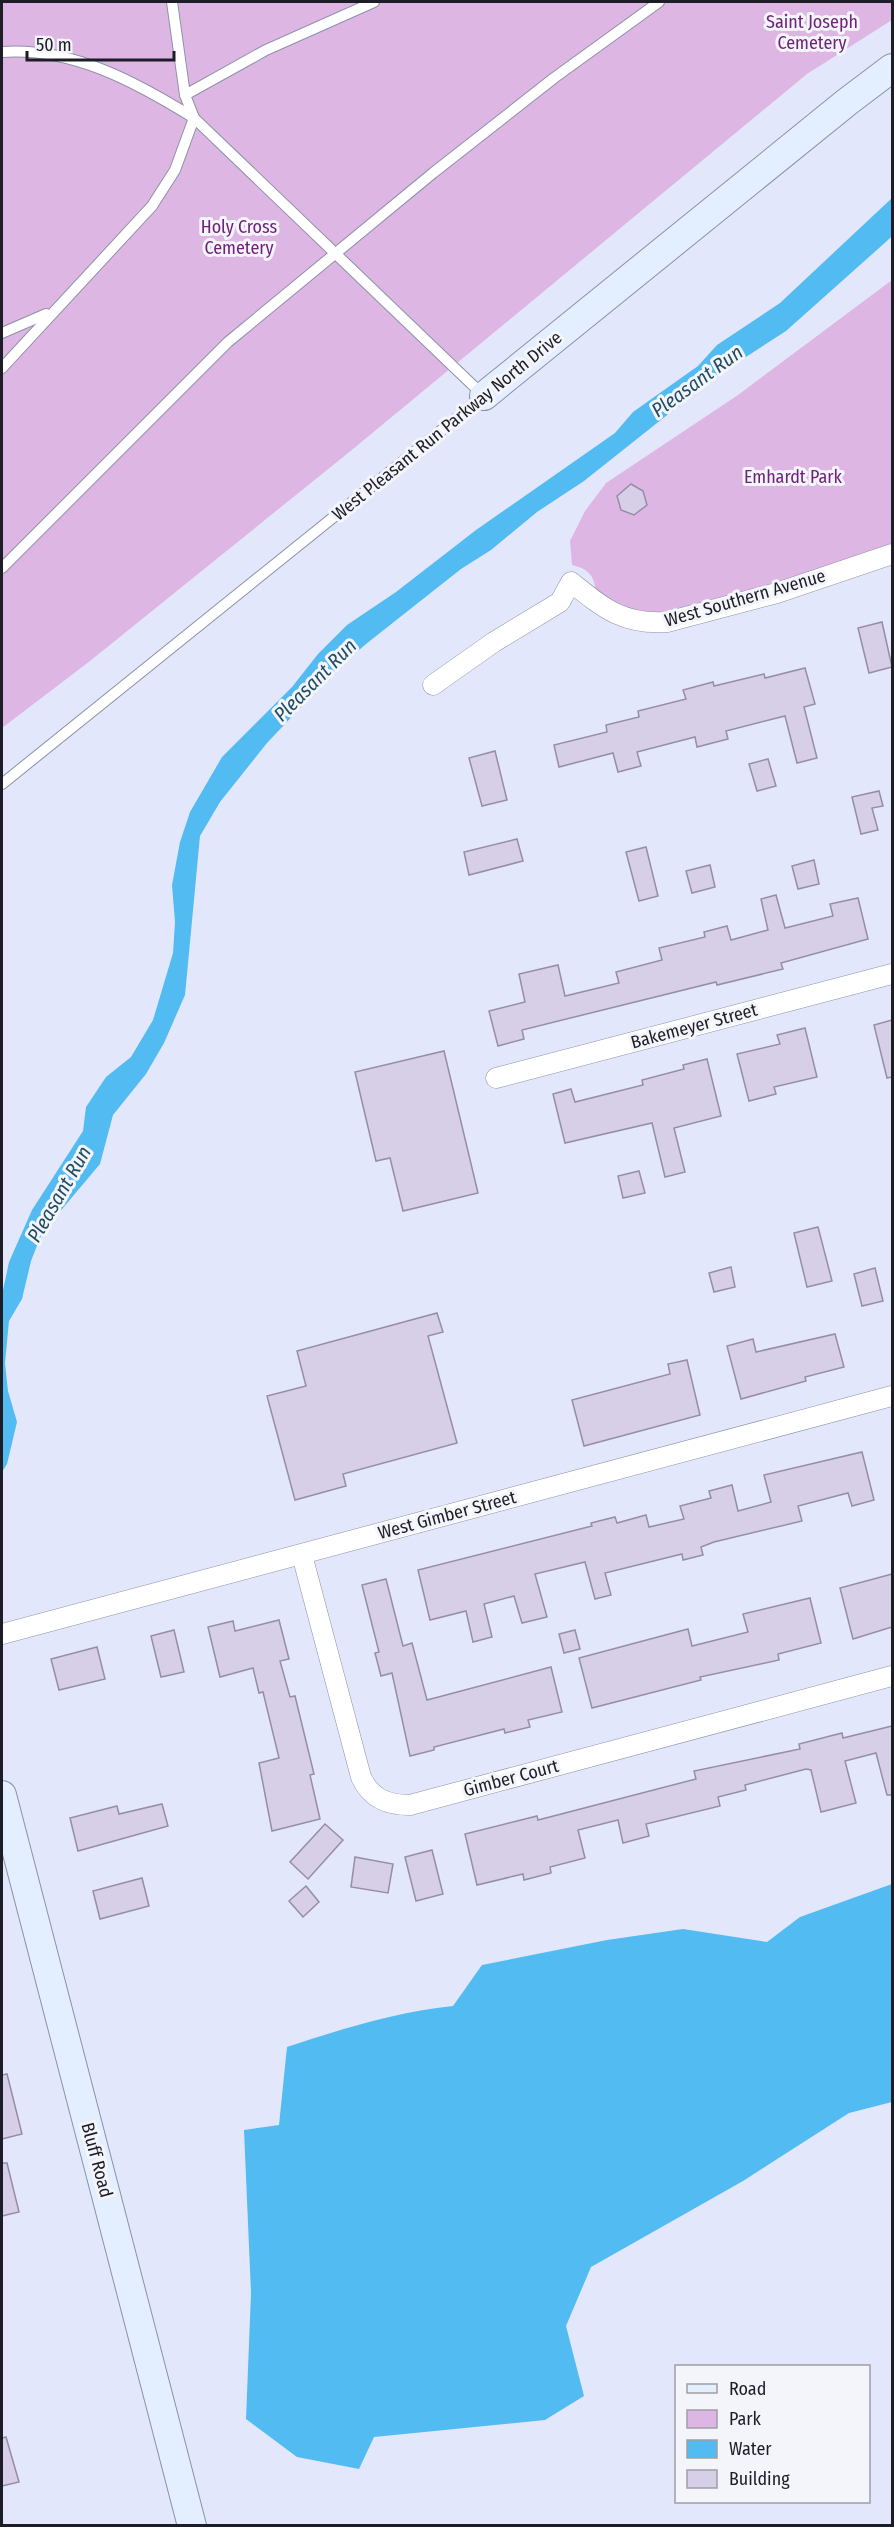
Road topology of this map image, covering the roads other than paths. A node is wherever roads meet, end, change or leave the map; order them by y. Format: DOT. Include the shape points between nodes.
graph roads {
  1 [pos="172,2"];
  2 [pos="374,2"];
  3 [pos="659,2"];
  4 [pos="2,52"];
  5 [pos="892,68"];
  6 [pos="185,95"];
  7 [pos="194,118"];
  8 [pos="335,252"];
  9 [pos="52,312"];
  10 [pos="2,333"];
  11 [pos="2,368"];
  12 [pos="484,396"];
  13 [pos="892,554"];
  14 [pos="2,568"];
  15 [pos="433,685"];
  16 [pos="2,784"];
  17 [pos="892,974"];
  18 [pos="496,1078"];
  19 [pos="892,1396"];
  20 [pos="302,1555"];
  21 [pos="2,1634"];
  22 [pos="892,1676"];
  23 [pos="2,1795"];
  24 [pos="192,2526"];
  1 -- 6 [label="lane"];
  2 -- 6 [label="lane" via="266,50"];
  3 -- 8 [label="lane" via="554,78"];
  4 -- 7 [label="lane" via="47,54 102,69 150,91"];
  5 -- 12 [label="main road, West Pleasant Run Parkway North Drive"];
  6 -- 7 [label="lane"];
  7 -- 8 [label="lane"];
  7 -- 9 [label="lane" via="175,170 152,206"];
  8 -- 12 [label="lane"];
  8 -- 14 [label="lane" via="228,342"];
  9 -- 10 [label="lane"];
  9 -- 11 [label="lane"];
  12 -- 16 [label="lane, West Pleasant Run Parkway North Drive"];
  13 -- 15 [label="street, West Southern Avenue" via="777,592 667,622 622,618 604,609 571,582 561,602"];
  17 -- 18 [label="street, Bakemeyer Street"];
  19 -- 20 [label="street, West Gimber Street"];
  20 -- 21 [label="street, West Gimber Street"];
  20 -- 22 [label="street, Gimber Court" via="361,1777 372,1794 397,1805 410,1805"];
  23 -- 24 [label="main road, Bluff Road"];
}
